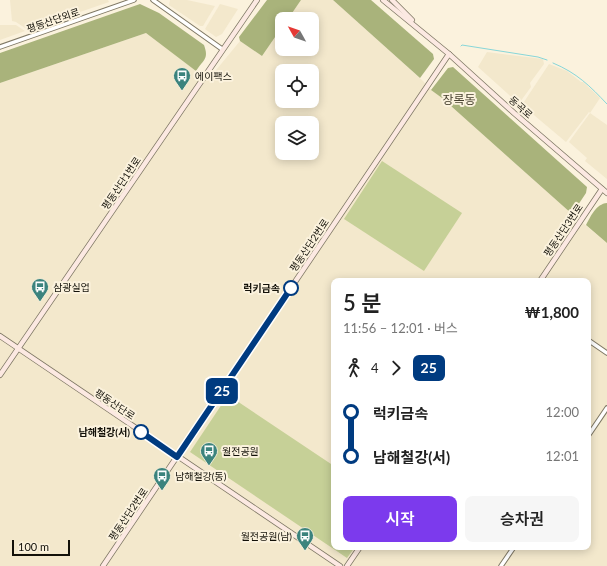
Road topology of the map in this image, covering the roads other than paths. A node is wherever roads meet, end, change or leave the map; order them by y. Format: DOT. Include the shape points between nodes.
graph roads {
  1 [pos="134,0"];
  2 [pos="153,0"];
  3 [pos="257,0"];
  4 [pos="383,0"];
  5 [pos="392,0"];
  6 [pos="424,32"];
  7 [pos="0,47"];
  8 [pos="222,49"];
  9 [pos="449,54"];
  10 [pos="602,189"];
  11 [pos="607,194"];
  12 [pos="542,278"];
  13 [pos="0,336"];
  14 [pos="591,342"];
  15 [pos="18,349"];
  16 [pos="607,353"];
  17 [pos="0,376"];
  18 [pos="607,408"];
  19 [pos="591,432"];
  20 [pos="177,457"];
  21 [pos="358,550"];
  22 [pos="512,550"];
  23 [pos="103,566"];
  24 [pos="340,566"];
  25 [pos="347,566"];
  26 [pos="501,566"];
  1 -- 7 [label="street, 평동산단외로"];
  2 -- 8 [label="street"];
  3 -- 8 [label="street, 평동산단1번로"];
  4 -- 6 [label="street, 동곡로"];
  5 -- 6 [label="street, 동곡로"];
  6 -- 9 [label="street, 동곡로"];
  8 -- 15 [label="street, 평동산단1번로"];
  9 -- 10 [label="street, 동곡로"];
  9 -- 20 [label="street, 평동산단2번로"];
  10 -- 11 [label="street, 동곡로"];
  10 -- 12 [label="street, 평동산단3번로"];
  13 -- 15 [label="street, 평동산단로"];
  14 -- 16 [label="street"];
  15 -- 17 [label="street, 평동산단1번로"];
  15 -- 20 [label="street, 평동산단로"];
  18 -- 19 [label="street"];
  20 -- 23 [label="street, 평동산단2번로"];
  20 -- 24 [label="street, 평동산단로"];
  21 -- 25 [label="street"];
  22 -- 26 [label="street"];
}
